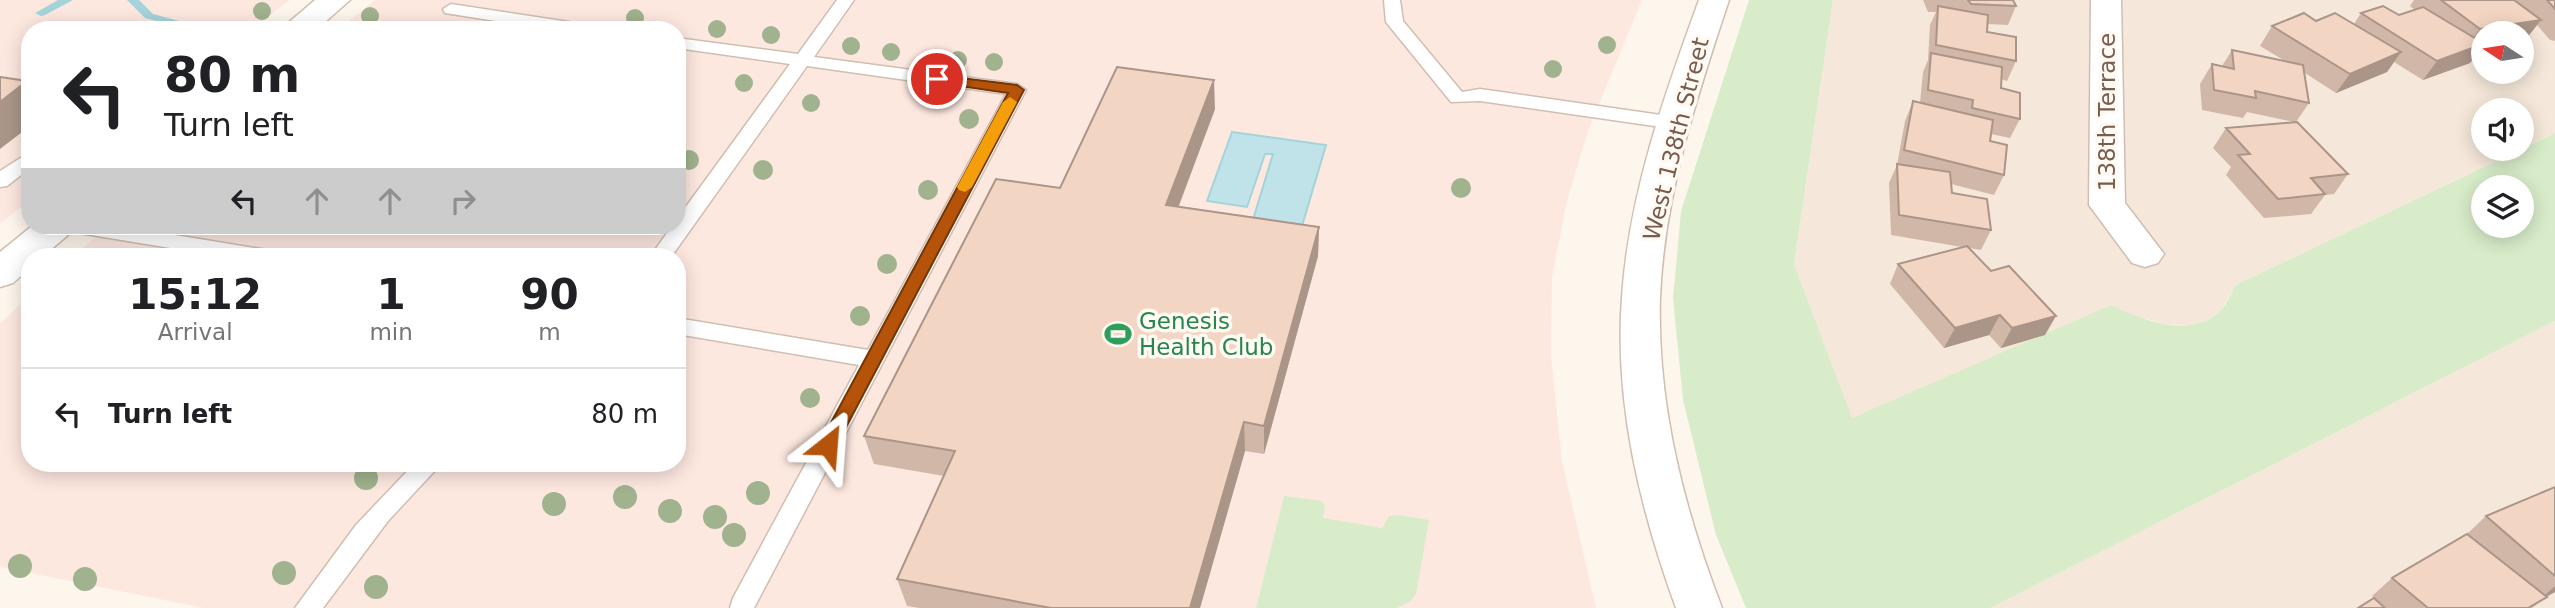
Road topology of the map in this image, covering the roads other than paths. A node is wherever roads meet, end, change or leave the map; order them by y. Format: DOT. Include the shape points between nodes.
graph roads {
  1 [pos="335,0"];
  2 [pos="846,0"];
  3 [pos="1392,0"];
  4 [pos="1714,0"];
  5 [pos="2106,0"];
  6 [pos="451,9"];
  7 [pos="308,21"];
  8 [pos="530,21"];
  9 [pos="686,44"];
  10 [pos="803,61"];
  11 [pos="1675,123"];
  12 [pos="21,165"];
  13 [pos="0,181"];
  14 [pos="686,221"];
  15 [pos="44,235"];
  16 [pos="134,235"];
  17 [pos="29,248"];
  18 [pos="212,248"];
  19 [pos="2145,254"];
  20 [pos="21,255"];
  21 [pos="0,273"];
  22 [pos="686,328"];
  23 [pos="874,359"];
  24 [pos="420,472"];
  25 [pos="743,606"];
  26 [pos="308,608"];
  27 [pos="1699,608"];
  1 -- 7 [label="street"];
  2 -- 10 [label="lane"];
  3 -- 11 [label="lane" via="1395,22 1457,98 1480,96"];
  4 -- 11 [label="street, West 138th Street"];
  5 -- 19 [label="street, 138th Terrace" via="2108,205"];
  6 -- 8 [label="lane"];
  9 -- 10 [label="lane"];
  10 -- 14 [label="lane"];
  10 -- 23 [label="lane" via="1017,90"];
  11 -- 27 [label="street, West 138th Street" via="1646,258 1641,297 1642,375 1656,461"];
  12 -- 13 [label="lane"];
  15 -- 17 [label="street"];
  16 -- 18 [label="lane"];
  20 -- 21 [label="street"];
  22 -- 23 [label="lane"];
  23 -- 25 [label="lane"];
  24 -- 26 [label="lane" via="359,539"];
}
